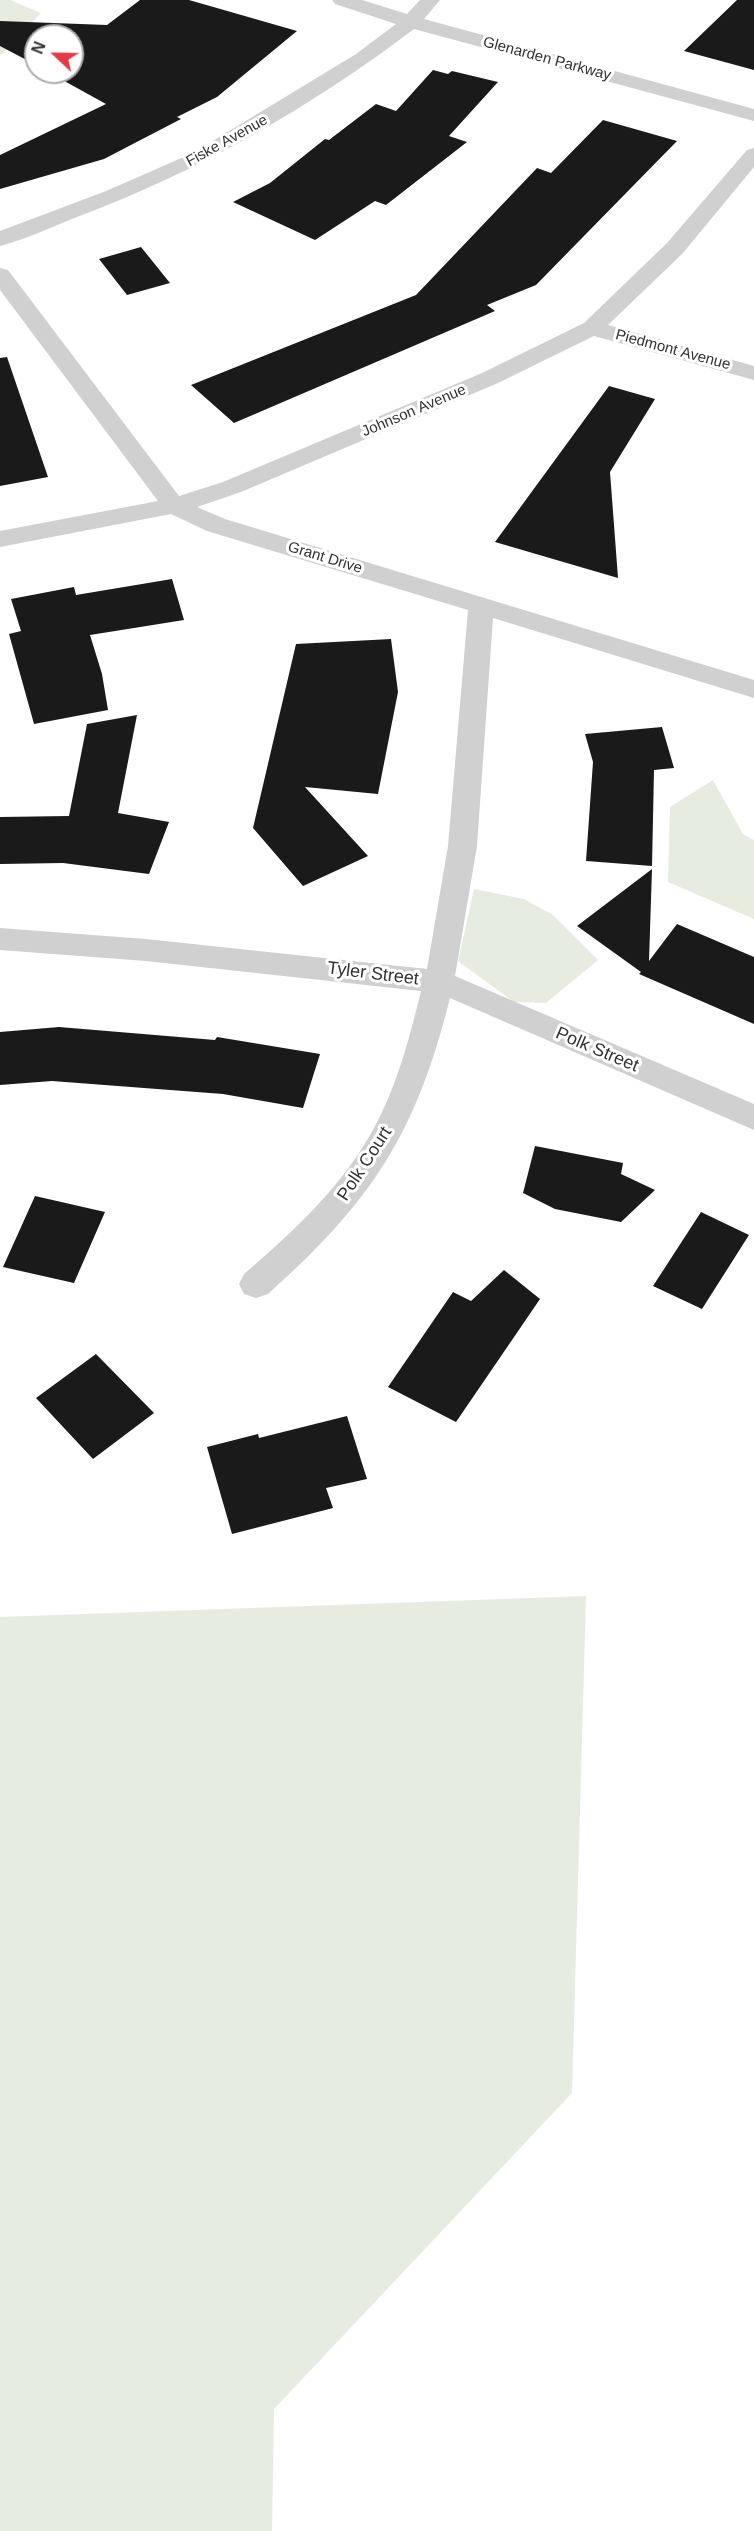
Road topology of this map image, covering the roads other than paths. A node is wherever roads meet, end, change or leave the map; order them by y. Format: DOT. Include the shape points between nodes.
graph roads {
  1 [pos="342,0"];
  2 [pos="430,0"];
  3 [pos="411,22"];
  4 [pos="754,115"];
  5 [pos="754,154"];
  6 [pos="0,239"];
  7 [pos="0,275"];
  8 [pos="592,328"];
  9 [pos="754,373"];
  10 [pos="174,506"];
  11 [pos="0,539"];
  12 [pos="482,606"];
  13 [pos="754,689"];
  14 [pos="0,939"];
  15 [pos="441,982"];
  16 [pos="754,1118"];
  17 [pos="256,1284"];
  1 -- 3 [label="street, Glenarden Parkway"];
  2 -- 3 [label="street, Fiske Avenue"];
  3 -- 4 [label="street, Glenarden Parkway"];
  3 -- 6 [label="street, Fiske Avenue" via="321,86 200,157 114,196"];
  5 -- 8 [label="street, Johnson Avenue" via="675,248"];
  7 -- 10 [label="street, Grant Drive"];
  8 -- 9 [label="street, Piedmont Avenue"];
  8 -- 10 [label="street, Johnson Avenue" via="367,432 232,487"];
  10 -- 11 [label="street, Johnson Avenue"];
  10 -- 12 [label="street, Grant Drive" via="216,525"];
  12 -- 13 [label="street, Grant Drive"];
  12 -- 15 [label="street, Tyler Street" via="462,843"];
  14 -- 15 [label="street, Tyler Street" via="146,950"];
  15 -- 16 [label="street, Polk Street"];
  15 -- 17 [label="street, Polk Court" via="427,1034 390,1130 336,1208"];
}
